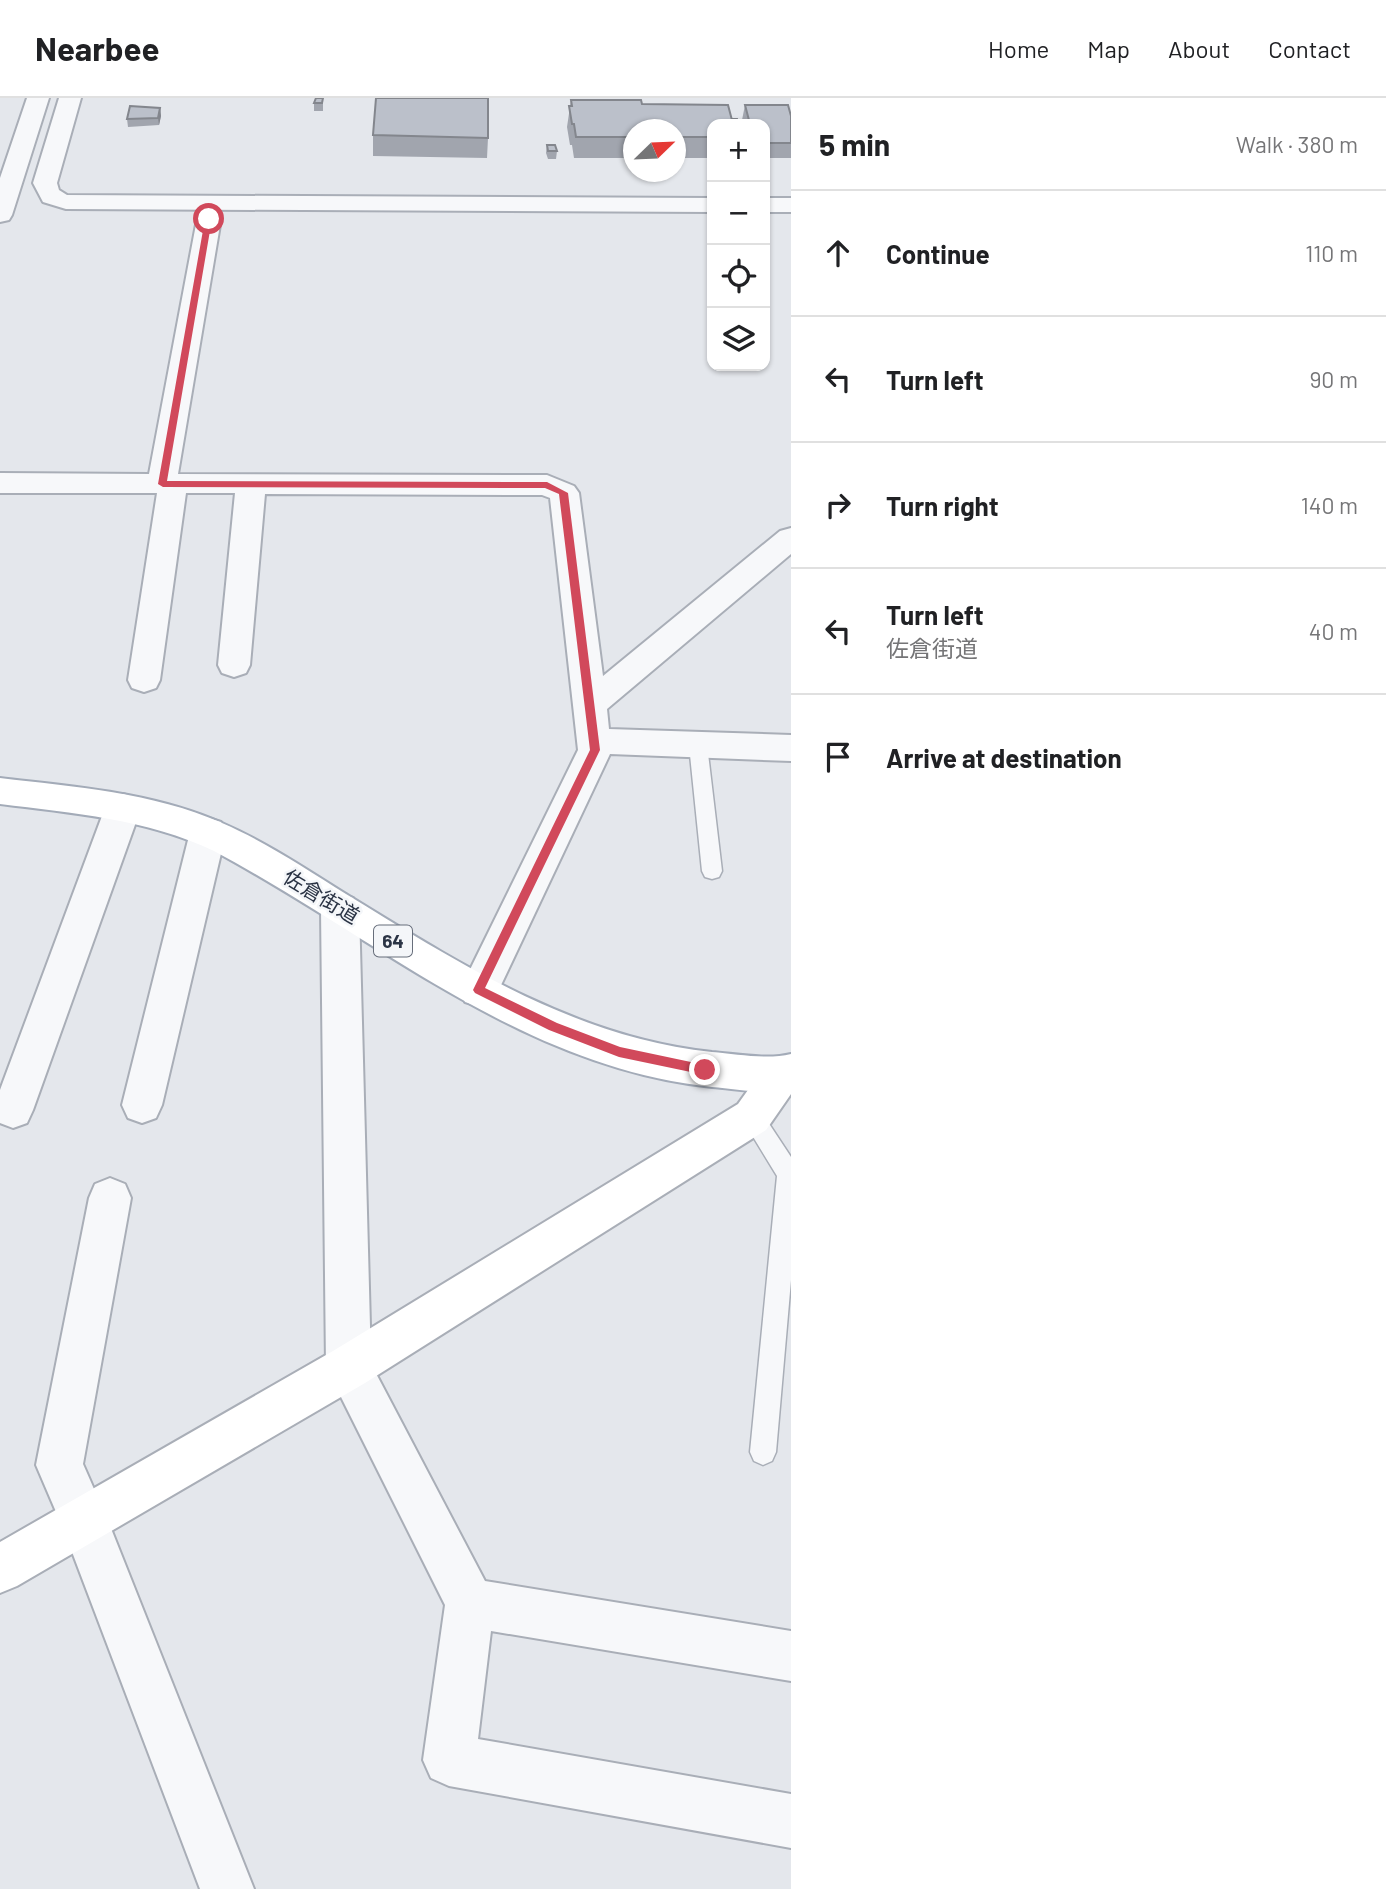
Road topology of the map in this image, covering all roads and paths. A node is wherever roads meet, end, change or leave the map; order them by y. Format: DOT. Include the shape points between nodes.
graph roads {
  1 [pos="38,98"];
  2 [pos="69,98"];
  3 [pos="707,205"];
  4 [pos="770,205"];
  5 [pos="791,205"];
  6 [pos="0,215"];
  7 [pos="209,219"];
  8 [pos="0,483"];
  9 [pos="168,484"];
  10 [pos="251,484"];
  11 [pos="791,538"];
  12 [pos="234,665"];
  13 [pos="144,680"];
  14 [pos="590,705"];
  15 [pos="594,741"];
  16 [pos="698,745"];
  17 [pos="791,748"];
  18 [pos="0,791"];
  19 [pos="123,808"];
  20 [pos="208,832"];
  21 [pos="712,871"];
  22 [pos="340,909"];
  23 [pos="479,990"];
  24 [pos="786,1073"];
  25 [pos="142,1105"];
  26 [pos="13,1110"];
  27 [pos="752,1117"];
  28 [pos="110,1198"];
  29 [pos="349,1367"];
  30 [pos="763,1452"];
  31 [pos="84,1521"];
  32 [pos="0,1569"];
  33 [pos="470,1603"];
  34 [pos="791,1656"];
  35 [pos="791,1821"];
  36 [pos="227,1889"];
  1 -- 6 [label="street"];
  2 -- 3 [label="street" via="45,183 52,198 66,202"];
  4 -- 5 [label="street"];
  7 -- 9 [label="street"];
  8 -- 9 [label="street"];
  9 -- 10 [label="street"];
  9 -- 13 [label="street"];
  10 -- 12 [label="street"];
  10 -- 14 [label="street" via="547,485 564,493"];
  11 -- 14 [label="street"];
  14 -- 15 [label="street"];
  15 -- 16 [label="street"];
  15 -- 23 [label="street" via="595,750"];
  16 -- 17 [label="street"];
  16 -- 21 [label="lane"];
  18 -- 19 [label="main road, 佐倉街道 / 64"];
  19 -- 20 [label="main road, 佐倉街道 / 64"];
  19 -- 26 [label="street"];
  20 -- 22 [label="main road, 佐倉街道 / 64"];
  20 -- 25 [label="street"];
  22 -- 23 [label="main road, 佐倉街道 / 64"];
  22 -- 29 [label="street"];
  23 -- 24 [label="main road, 佐倉街道 / 64" via="619,1052 705,1070"];
  24 -- 27 [label="main road"];
  27 -- 29 [label="main road"];
  27 -- 30 [label="lane" via="789,1174"];
  28 -- 31 [label="street" via="59,1465"];
  29 -- 31 [label="main road"];
  29 -- 33 [label="street"];
  31 -- 32 [label="main road"];
  31 -- 36 [label="street"];
  33 -- 34 [label="street"];
  33 -- 35 [label="street" via="449,1760"];
}
